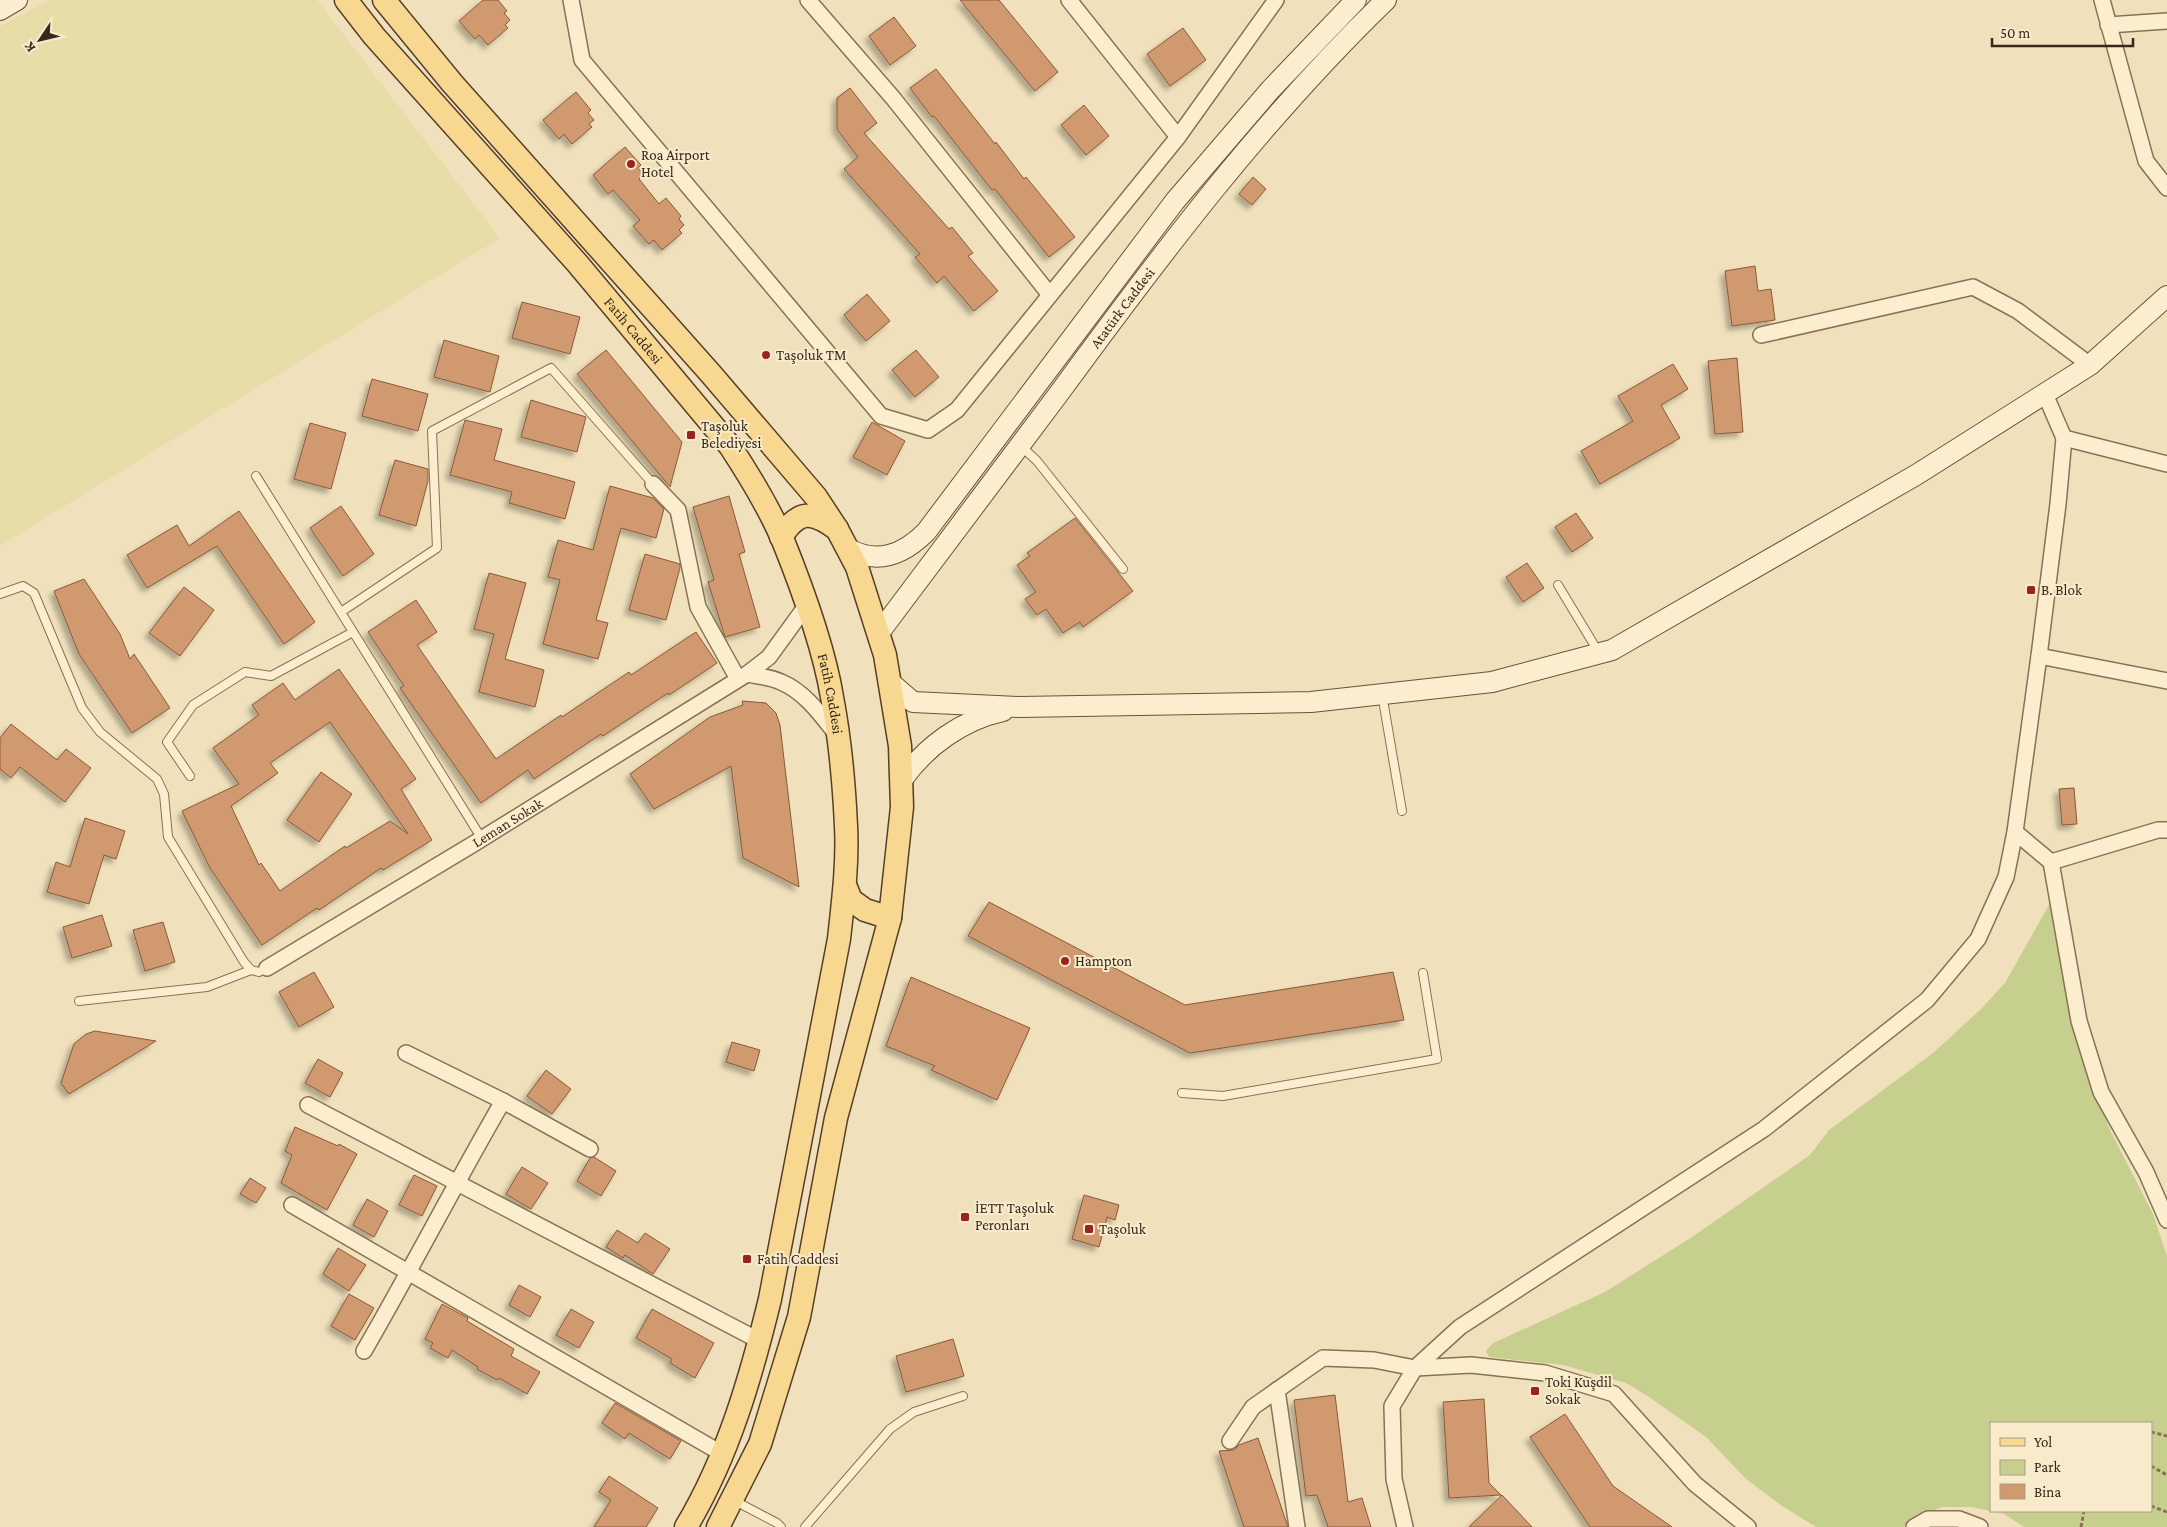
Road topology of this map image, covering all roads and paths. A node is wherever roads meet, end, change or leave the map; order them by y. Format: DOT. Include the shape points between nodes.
graph roads {
  1 [pos="17,0"];
  2 [pos="346,0"];
  3 [pos="384,0"];
  4 [pos="571,0"];
  5 [pos="808,0"];
  6 [pos="1069,0"];
  7 [pos="1276,0"];
  8 [pos="1386,0"];
  9 [pos="2102,0"];
  10 [pos="1352,1"];
  11 [pos="0,10"];
  12 [pos="1366,19"];
  13 [pos="2167,21"];
  14 [pos="2108,25"];
  15 [pos="1178,137"];
  16 [pos="2167,188"];
  17 [pos="1050,295"];
  18 [pos="2167,296"];
  19 [pos="1761,335"];
  20 [pos="2090,365"];
  21 [pos="2045,394"];
  22 [pos="2064,438"];
  23 [pos="1020,445"];
  24 [pos="2167,464"];
  25 [pos="256,476"];
  26 [pos="654,484"];
  27 [pos="782,537"];
  28 [pos="842,538"];
  29 [pos="1123,569"];
  30 [pos="1558,584"];
  31 [pos="0,594"];
  32 [pos="806,606"];
  33 [pos="341,612"];
  34 [pos="353,632"];
  35 [pos="879,633"];
  36 [pos="1599,653"];
  37 [pos="2039,656"];
  38 [pos="742,677"];
  39 [pos="2167,681"];
  40 [pos="891,683"];
  41 [pos="1382,694"];
  42 [pos="1020,707"];
  43 [pos="838,736"];
  44 [pos="190,776"];
  45 [pos="902,780"];
  46 [pos="1402,811"];
  47 [pos="2167,830"];
  48 [pos="2015,832"];
  49 [pos="482,839"];
  50 [pos="2050,862"];
  51 [pos="845,885"];
  52 [pos="890,918"];
  53 [pos="267,968"];
  54 [pos="251,970"];
  55 [pos="1423,973"];
  56 [pos="79,1001"];
  57 [pos="406,1053"];
  58 [pos="1182,1093"];
  59 [pos="503,1101"];
  60 [pos="308,1105"];
  61 [pos="590,1149"];
  62 [pos="456,1181"];
  63 [pos="2167,1183"];
  64 [pos="2151,1184"];
  65 [pos="292,1205"];
  66 [pos="2167,1220"];
  67 [pos="409,1273"];
  68 [pos="760,1341"];
  69 [pos="364,1351"];
  70 [pos="1415,1368"];
  71 [pos="1277,1390"];
  72 [pos="963,1396"];
  73 [pos="2152,1432"];
  74 [pos="2167,1436"];
  75 [pos="1230,1441"];
  76 [pos="721,1453"];
  77 [pos="2152,1467"];
  78 [pos="2167,1475"];
  79 [pos="732,1499"];
  80 [pos="2152,1506"];
  81 [pos="2084,1512"];
  82 [pos="2167,1512"];
  83 [pos="686,1527"];
  84 [pos="718,1527"];
  85 [pos="780,1527"];
  86 [pos="805,1527"];
  87 [pos="1297,1527"];
  88 [pos="1405,1527"];
  89 [pos="1748,1527"];
  90 [pos="1914,1527"];
  91 [pos="1980,1527"];
  92 [pos="2081,1527"];
  1 -- 11 [label="main road"];
  2 -- 27 [label="main road, Fatih Caddesi" via="374,36 577,262 730,446"];
  3 -- 28 [label="main road, Fatih Caddesi" via="452,82 755,425 816,497"];
  4 -- 17 [label="street" via="582,60 881,416 928,430 957,410"];
  5 -- 17 [label="street" via="892,98"];
  6 -- 15 [label="street"];
  7 -- 15 [label="street"];
  8 -- 12 [label="main road, Atatürk Caddesi"];
  9 -- 14 [label="street"];
  10 -- 12 [label="street"];
  10 -- 28 [label="main road, Atatürk Caddesi" via="1175,201 926,532 915,542 881,557 860,555"];
  12 -- 23 [label="main road, Atatürk Caddesi" via="1293,97 1184,225"];
  13 -- 14 [label="street"];
  14 -- 16 [label="street" via="2146,161"];
  15 -- 17 [label="street"];
  18 -- 20 [label="main road"];
  19 -- 20 [label="street" via="1973,287 2018,312"];
  20 -- 21 [label="main road"];
  21 -- 22 [label="street"];
  21 -- 36 [label="main road" via="1916,475 1612,650"];
  22 -- 24 [label="street"];
  22 -- 37 [label="street"];
  23 -- 29 [label="lane" via="1037,461"];
  23 -- 35 [label="main road, Atatürk Caddesi"];
  25 -- 33 [label="lane"];
  26 -- 33 [label="lane" via="551,368 432,431 437,548"];
  26 -- 38 [label="street" via="678,510 698,607"];
  27 -- 28 [label="main road" via="795,520 819,516"];
  27 -- 32 [label="main road, Fatih Caddesi"];
  28 -- 35 [label="main road, Fatih Caddesi" via="858,567"];
  30 -- 36 [label="lane"];
  31 -- 54 [label="lane" via="23,586 34,593 82,708 100,732 157,779 164,794 168,837"];
  32 -- 38 [label="street, Leman Sokak" via="769,657"];
  32 -- 43 [label="main road, Fatih Caddesi" via="832,696"];
  33 -- 34 [label="lane"];
  34 -- 44 [label="lane" via="271,676 245,672 193,705 167,742"];
  34 -- 49 [label="lane"];
  35 -- 40 [label="main road, Fatih Caddesi"];
  36 -- 41 [label="main road" via="1492,682"];
  37 -- 39 [label="street"];
  37 -- 48 [label="street"];
  38 -- 43 [label="street" via="780,682 796,691 812,704"];
  38 -- 49 [label="street, Leman Sokak"];
  40 -- 42 [label="main road" via="913,702"];
  40 -- 45 [label="main road, Fatih Caddesi"];
  41 -- 42 [label="main road" via="1311,702"];
  41 -- 46 [label="lane"];
  42 -- 45 [label="main road" via="967,723 923,753"];
  43 -- 51 [label="main road, Fatih Caddesi" via="846,827"];
  45 -- 52 [label="main road, Fatih Caddesi"];
  47 -- 50 [label="street"];
  48 -- 50 [label="street"];
  48 -- 70 [label="street" via="2006,877 1978,939 1927,1000 1764,1129 1460,1327"];
  49 -- 53 [label="street, Leman Sokak"];
  50 -- 64 [label="street" via="2079,1021 2101,1092"];
  51 -- 52 [label="main road" via="851,900 865,910"];
  51 -- 68 [label="main road, Fatih Caddesi" via="837,949"];
  52 -- 79 [label="main road, Fatih Caddesi" via="836,1118 799,1317 760,1444"];
  53 -- 54 [label="lane" via="259,972"];
  54 -- 56 [label="lane" via="207,987"];
  55 -- 58 [label="lane" via="1437,1058 1223,1096"];
  57 -- 59 [label="street"];
  59 -- 61 [label="street"];
  59 -- 62 [label="street"];
  60 -- 62 [label="street"];
  62 -- 67 [label="street"];
  62 -- 68 [label="street"];
  63 -- 64 [label="street"];
  64 -- 66 [label="street"];
  65 -- 67 [label="street"];
  67 -- 69 [label="street"];
  67 -- 76 [label="street"];
  68 -- 76 [label="main road, Fatih Caddesi" via="733,1428"];
  70 -- 71 [label="street" via="1374,1360 1324,1358"];
  70 -- 88 [label="street" via="1392,1406 1394,1479"];
  70 -- 89 [label="street" via="1471,1365 1545,1373 1614,1394 1695,1484"];
  71 -- 75 [label="street" via="1253,1407"];
  71 -- 87 [label="street"];
  72 -- 86 [label="lane" via="914,1412 890,1429"];
  73 -- 74 [label="path"];
  76 -- 83 [label="main road, Fatih Caddesi"];
  77 -- 78 [label="path"];
  79 -- 84 [label="main road"];
  79 -- 85 [label="lane"];
  80 -- 82 [label="path"];
  81 -- 92 [label="path"];
  90 -- 91 [label="street" via="1928,1519 1959,1519"];
}
